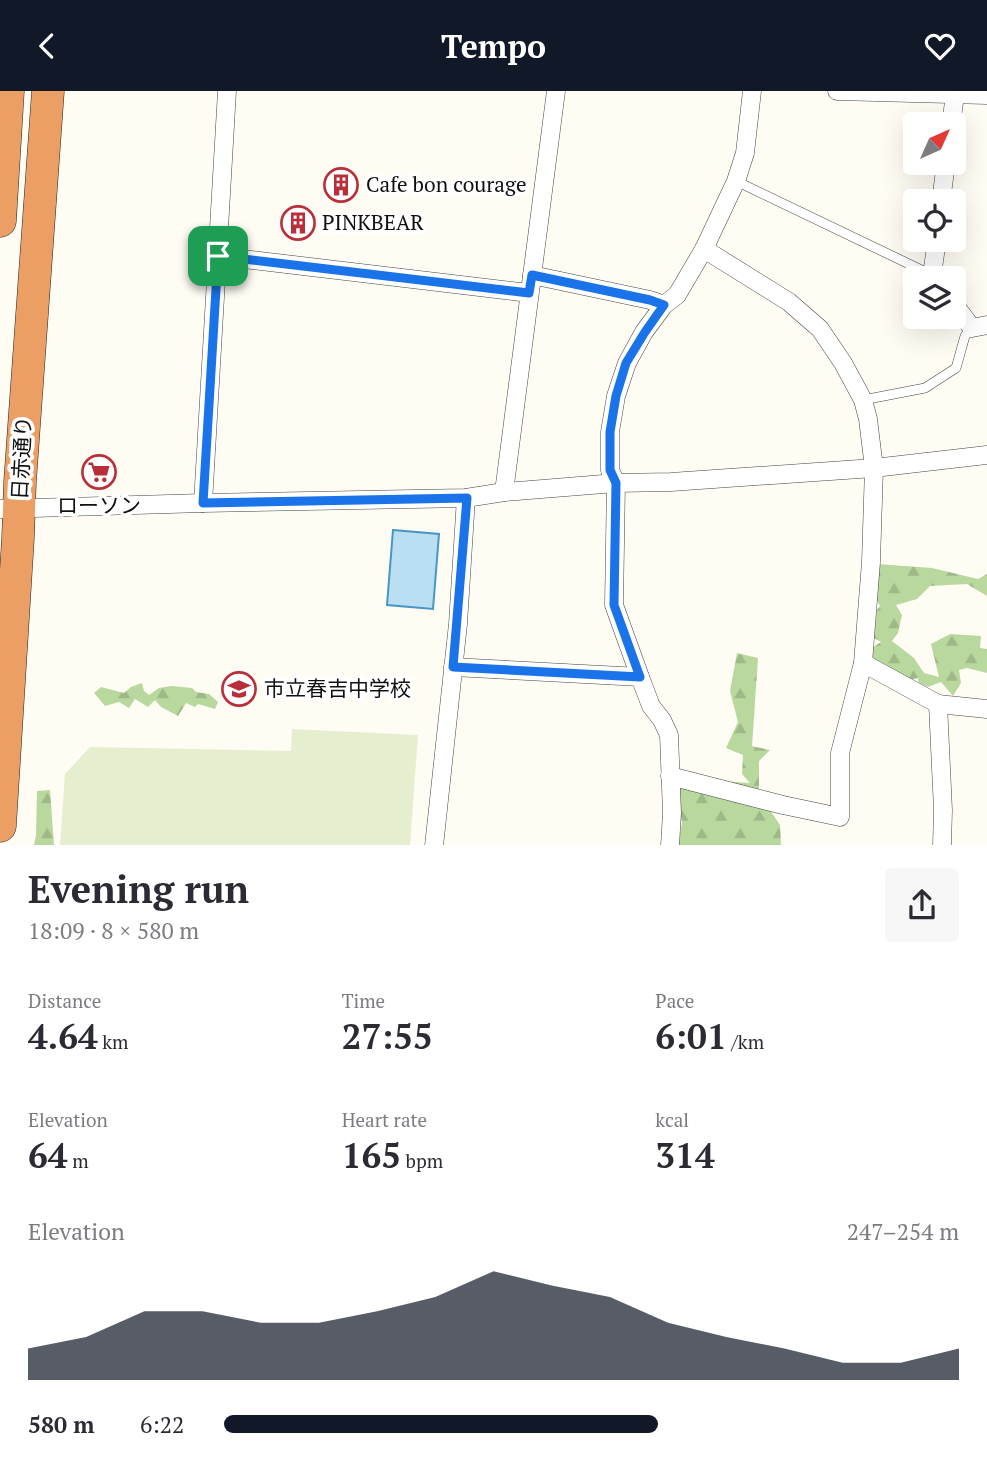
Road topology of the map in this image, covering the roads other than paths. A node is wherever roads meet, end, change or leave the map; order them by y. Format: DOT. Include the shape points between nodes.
graph roads {
  1 [pos="8,91"];
  2 [pos="48,91"];
  3 [pos="227,91"];
  4 [pos="556,91"];
  5 [pos="752,91"];
  6 [pos="837,91"];
  7 [pos="955,95"];
  8 [pos="987,95"];
  9 [pos="953,112"];
  10 [pos="736,181"];
  11 [pos="0,221"];
  12 [pos="704,249"];
  13 [pos="218,256"];
  14 [pos="910,266"];
  15 [pos="531,284"];
  16 [pos="664,305"];
  17 [pos="966,314"];
  18 [pos="980,327"];
  19 [pos="863,400"];
  20 [pos="987,455"];
  21 [pos="874,468"];
  22 [pos="616,483"];
  23 [pos="504,492"];
  24 [pos="467,498"];
  25 [pos="203,503"];
  26 [pos="10,510"];
  27 [pos="863,663"];
  28 [pos="453,667"];
  29 [pos="640,677"];
  30 [pos="938,704"];
  31 [pos="987,709"];
  32 [pos="670,776"];
  33 [pos="0,826"];
  34 [pos="434,845"];
  35 [pos="670,845"];
  36 [pos="942,845"];
  1 -- 11 [label="highway"];
  2 -- 26 [label="highway, 日赤通り" via="21,469"];
  3 -- 13 [label="street"];
  4 -- 15 [label="street"];
  5 -- 10 [label="street" via="745,153"];
  6 -- 7 [label="street"];
  7 -- 8 [label="street"];
  7 -- 9 [label="street"];
  10 -- 12 [label="street"];
  10 -- 14 [label="lane"];
  12 -- 16 [label="street" via="677,295"];
  12 -- 19 [label="street" via="789,302 820,329"];
  13 -- 15 [label="street"];
  13 -- 25 [label="street"];
  15 -- 16 [label="street"];
  15 -- 23 [label="street"];
  16 -- 22 [label="street" via="626,363 616,396 610,470"];
  17 -- 18 [label="street"];
  18 -- 19 [label="lane" via="965,336 956,368 925,389"];
  19 -- 21 [label="street"];
  20 -- 21 [label="street"];
  21 -- 22 [label="street"];
  21 -- 27 [label="street"];
  22 -- 23 [label="street"];
  22 -- 29 [label="street" via="614,605"];
  23 -- 24 [label="street"];
  24 -- 25 [label="street"];
  24 -- 28 [label="street"];
  25 -- 26 [label="street"];
  26 -- 33 [label="highway, 日赤通り"];
  27 -- 30 [label="street"];
  27 -- 32 [label="street" via="840,753 840,817"];
  28 -- 29 [label="street"];
  28 -- 34 [label="street"];
  29 -- 32 [label="street" via="669,735"];
  30 -- 31 [label="street"];
  30 -- 36 [label="street"];
  32 -- 35 [label="street"];
}
